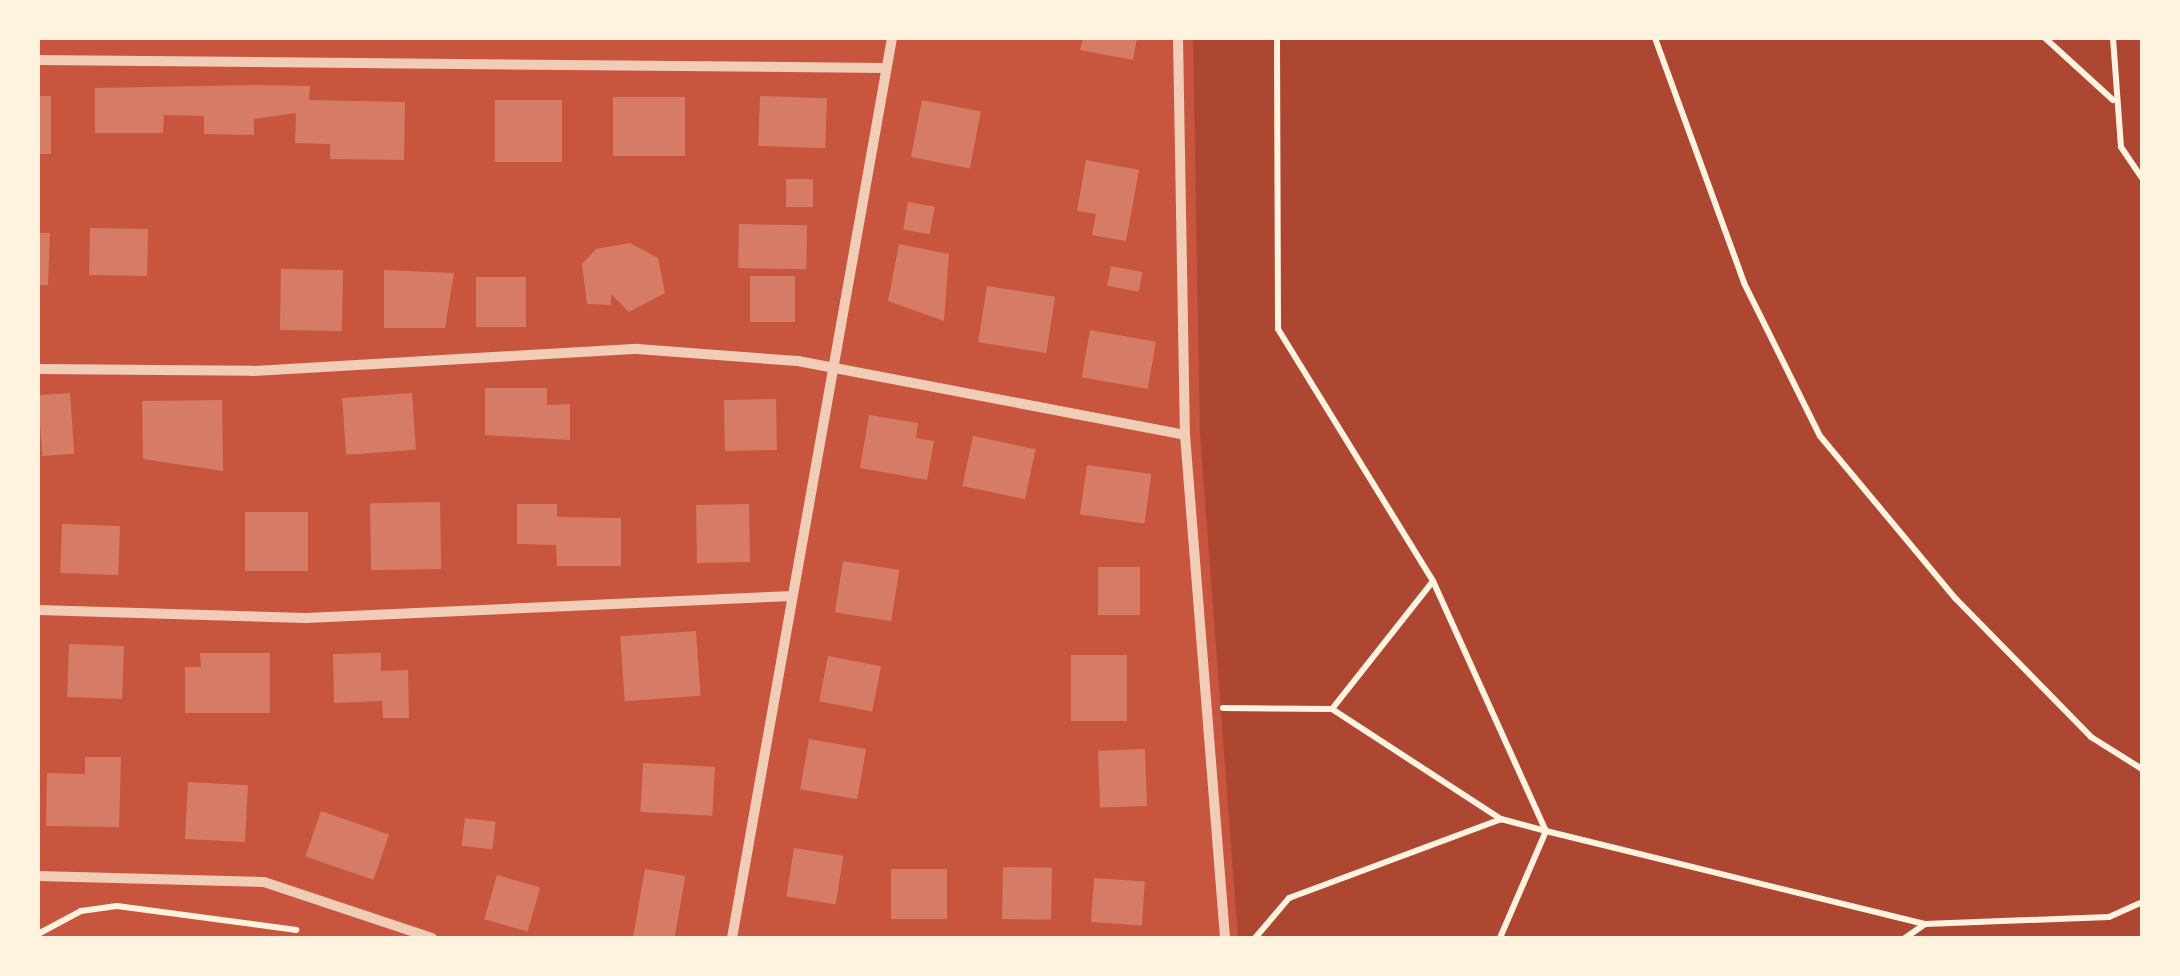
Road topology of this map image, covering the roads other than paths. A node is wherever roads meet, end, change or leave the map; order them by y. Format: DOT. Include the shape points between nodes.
graph roads {
  1 [pos="892,38"];
  2 [pos="1178,38"];
  3 [pos="38,60"];
  4 [pos="884,68"];
  5 [pos="38,369"];
  6 [pos="832,369"];
  7 [pos="1185,436"];
  8 [pos="794,596"];
  9 [pos="38,610"];
  10 [pos="38,876"];
  11 [pos="432,938"];
  12 [pos="732,938"];
  13 [pos="1225,938"];
  1 -- 4 [label="street"];
  2 -- 7 [label="street"];
  3 -- 4 [label="street"];
  4 -- 6 [label="street"];
  5 -- 6 [label="street" via="252,372 637,349"];
  6 -- 7 [label="street"];
  6 -- 8 [label="street"];
  7 -- 13 [label="street"];
  8 -- 9 [label="street" via="306,618"];
  8 -- 12 [label="street"];
  10 -- 11 [label="street" via="264,882"];
}
